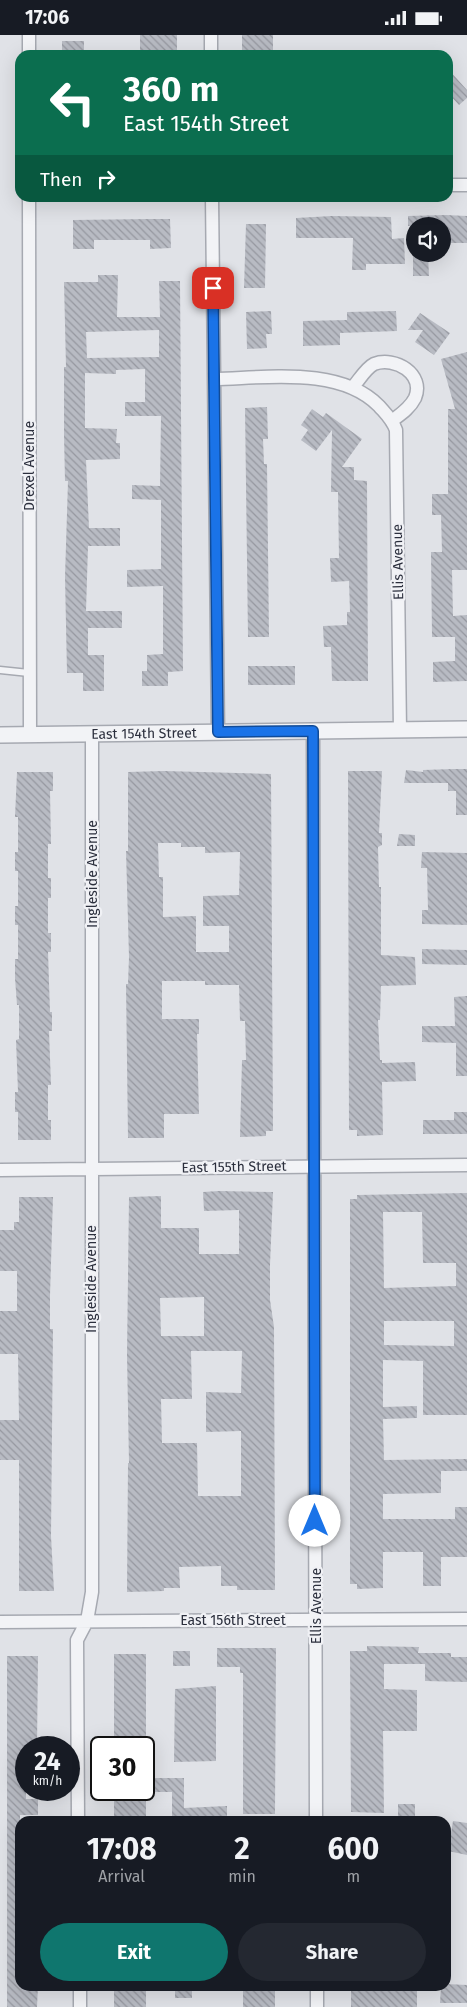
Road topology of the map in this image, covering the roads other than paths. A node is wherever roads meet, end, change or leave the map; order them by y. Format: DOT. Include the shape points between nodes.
graph roads {
  1 [pos="29,35"];
  2 [pos="211,35"];
  3 [pos="29,50"];
  4 [pos="211,50"];
  5 [pos="453,185"];
  6 [pos="467,185"];
  7 [pos="29,202"];
  8 [pos="212,202"];
  9 [pos="214,379"];
  10 [pos="353,387"];
  11 [pos="392,420"];
  12 [pos="0,670"];
  13 [pos="29,673"];
  14 [pos="467,729"];
  15 [pos="400,730"];
  16 [pos="313,731"];
  17 [pos="218,732"];
  18 [pos="92,734"];
  19 [pos="0,735"];
  20 [pos="30,735"];
  21 [pos="467,1165"];
  22 [pos="315,1167"];
  23 [pos="91,1169"];
  24 [pos="0,1170"];
  25 [pos="467,1619"];
  26 [pos="316,1620"];
  27 [pos="87,1621"];
  28 [pos="0,1622"];
  29 [pos="78,1816"];
  30 [pos="316,1816"];
  31 [pos="80,1991"];
  32 [pos="316,1991"];
  33 [pos="80,2007"];
  34 [pos="317,2007"];
  1 -- 3 [label="street"];
  2 -- 4 [label="street"];
  5 -- 6 [label="street"];
  7 -- 13 [label="street, Drexel Avenue"];
  8 -- 9 [label="street"];
  9 -- 10 [label="street" via="319,378"];
  9 -- 17 [label="street"];
  10 -- 11 [label="street" via="375,402"];
  10 -- 11 [label="street" via="372,365 387,361 400,363 411,373 416,397"];
  11 -- 15 [label="street, Ellis Avenue" via="396,430"];
  12 -- 13 [label="lane"];
  13 -- 20 [label="street, Drexel Avenue"];
  14 -- 15 [label="street, East 154th Street"];
  15 -- 16 [label="street, East 154th Street"];
  16 -- 17 [label="street, East 154th Street"];
  16 -- 22 [label="street, Ellis Avenue"];
  17 -- 18 [label="street, East 154th Street"];
  18 -- 20 [label="street, East 154th Street"];
  18 -- 23 [label="street, Ingleside Avenue"];
  19 -- 20 [label="street, East 154th Street"];
  21 -- 22 [label="street, East 155th Street"];
  22 -- 23 [label="street, East 155th Street"];
  22 -- 26 [label="street, Ellis Avenue"];
  23 -- 24 [label="street, East 155th Street"];
  23 -- 27 [label="street, Ingleside Avenue" via="92,1592"];
  25 -- 26 [label="street, East 156th Street"];
  26 -- 27 [label="street, East 156th Street"];
  26 -- 30 [label="street, Ellis Avenue"];
  27 -- 28 [label="street, East 156th Street"];
  27 -- 29 [label="street, Ingleside Avenue" via="77,1640"];
  31 -- 33 [label="street"];
  32 -- 34 [label="street"];
}
